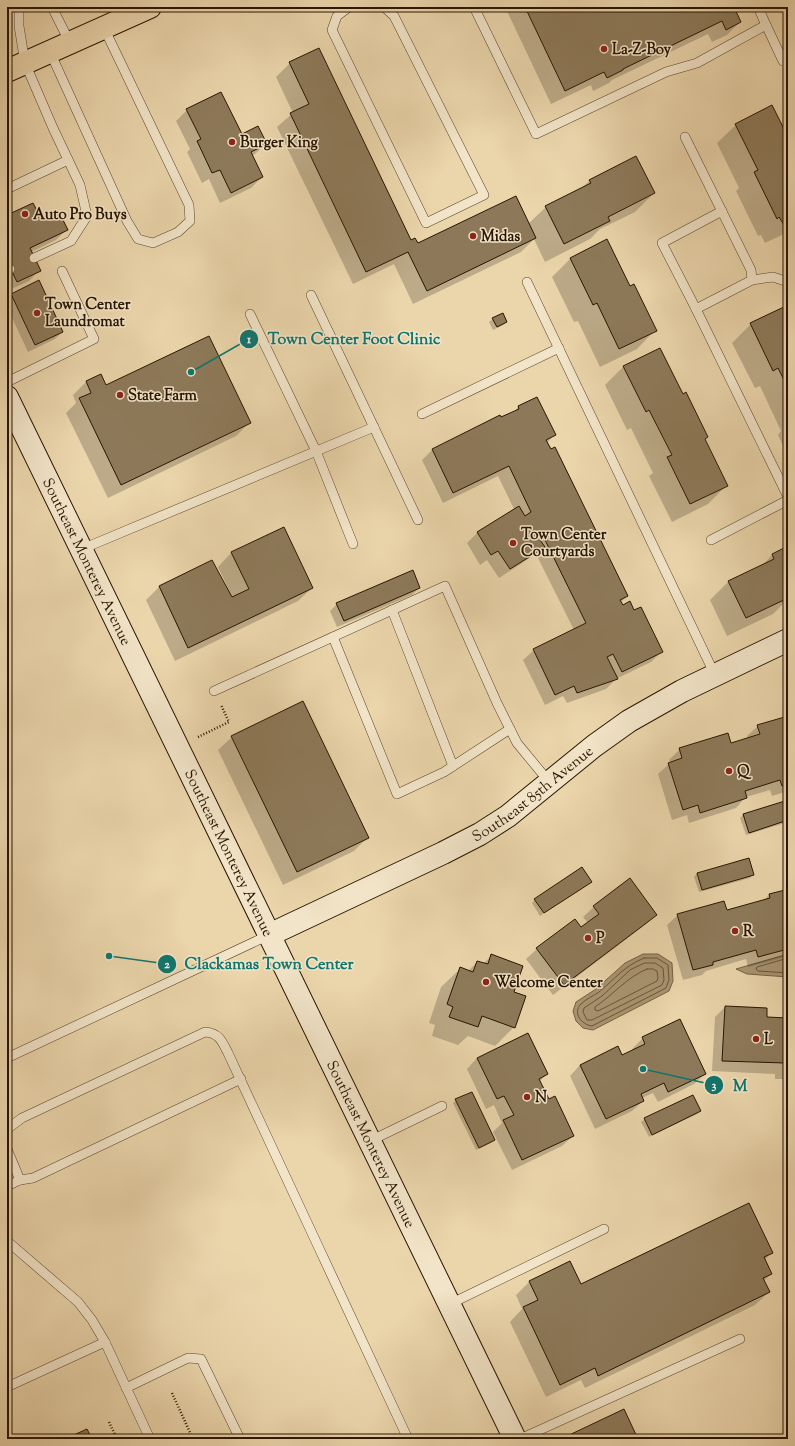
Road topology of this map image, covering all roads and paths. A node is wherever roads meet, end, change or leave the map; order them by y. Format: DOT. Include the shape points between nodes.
graph roads {
  1 [pos="19,7"];
  2 [pos="52,7"];
  3 [pos="150,7"];
  4 [pos="349,7"];
  5 [pos="384,7"];
  6 [pos="474,7"];
  7 [pos="758,7"];
  8 [pos="766,25"];
  9 [pos="104,28"];
  10 [pos="70,43"];
  11 [pos="50,52"];
  12 [pos="788,59"];
  13 [pos="16,67"];
  14 [pos="685,137"];
  15 [pos="68,160"];
  16 [pos="7,189"];
  17 [pos="722,212"];
  18 [pos="34,258"];
  19 [pos="62,271"];
  20 [pos="752,280"];
  21 [pos="527,282"];
  22 [pos="788,282"];
  23 [pos="311,295"];
  24 [pos="696,309"];
  25 [pos="250,314"];
  26 [pos="559,348"];
  27 [pos="7,382"];
  28 [pos="7,397"];
  29 [pos="422,414"];
  30 [pos="374,427"];
  31 [pos="316,451"];
  32 [pos="788,499"];
  33 [pos="418,520"];
  34 [pos="711,540"];
  35 [pos="353,544"];
  36 [pos="82,549"];
  37 [pos="392,610"];
  38 [pos="333,637"];
  39 [pos="788,640"];
  40 [pos="715,675"];
  41 [pos="214,691"];
  42 [pos="510,729"];
  43 [pos="178,747"];
  44 [pos="454,766"];
  45 [pos="550,783"];
  46 [pos="269,934"];
  47 [pos="7,1058"];
  48 [pos="241,1079"];
  49 [pos="442,1106"];
  50 [pos="7,1129"];
  51 [pos="370,1141"];
  52 [pos="7,1149"];
  53 [pos="20,1180"];
  54 [pos="7,1186"];
  55 [pos="604,1229"];
  56 [pos="7,1241"];
  57 [pos="450,1304"];
  58 [pos="740,1339"];
  59 [pos="105,1342"];
  60 [pos="7,1388"];
  61 [pos="126,1388"];
  62 [pos="172,1393"];
  63 [pos="109,1422"];
  64 [pos="117,1439"];
  65 [pos="150,1439"];
  66 [pos="193,1439"];
  67 [pos="240,1439"];
  68 [pos="408,1439"];
  69 [pos="515,1439"];
  70 [pos="520,1439"];
  1 -- 13 [label="lane"];
  2 -- 10 [label="lane"];
  3 -- 9 [label="main road" via="122,16"];
  4 -- 5 [label="lane" via="338,16 332,30 426,223 484,195 394,16"];
  6 -- 8 [label="lane" via="536,134 666,72 697,63"];
  7 -- 8 [label="lane"];
  8 -- 12 [label="lane" via="783,61"];
  9 -- 10 [label="main road"];
  9 -- 11 [label="lane" via="189,205 190,221 178,232 153,244 138,239 127,221"];
  10 -- 11 [label="main road"];
  11 -- 13 [label="main road"];
  13 -- 15 [label="lane"];
  14 -- 17 [label="lane"];
  15 -- 16 [label="lane"];
  15 -- 18 [label="lane" via="80,185 87,216 71,241"];
  17 -- 20 [label="lane" via="751,270"];
  17 -- 24 [label="lane" via="662,243"];
  19 -- 27 [label="lane" via="94,339"];
  20 -- 22 [label="lane" via="773,277"];
  20 -- 24 [label="lane"];
  21 -- 26 [label="lane"];
  23 -- 30 [label="lane"];
  24 -- 32 [label="lane"];
  25 -- 31 [label="lane"];
  26 -- 29 [label="lane"];
  26 -- 40 [label="lane"];
  28 -- 36 [label="main road, Southeast Monterey Avenue"];
  30 -- 31 [label="lane"];
  30 -- 33 [label="lane"];
  31 -- 35 [label="lane"];
  31 -- 36 [label="lane"];
  32 -- 34 [label="lane"];
  36 -- 43 [label="main road, Southeast Monterey Avenue"];
  37 -- 38 [label="lane"];
  37 -- 42 [label="lane" via="445,586"];
  37 -- 44 [label="lane"];
  38 -- 41 [label="lane"];
  38 -- 44 [label="lane" via="396,794"];
  39 -- 40 [label="main road, Southeast 85th Avenue"];
  40 -- 45 [label="main road, Southeast 85th Avenue" via="682,690 629,721"];
  41 -- 43 [label="path" via="228,722"];
  42 -- 44 [label="lane"];
  42 -- 45 [label="lane" via="517,743"];
  43 -- 46 [label="main road, Southeast Monterey Avenue"];
  45 -- 46 [label="main road, Southeast 85th Avenue" via="508,816 466,842"];
  46 -- 47 [label="lane"];
  46 -- 51 [label="main road, Southeast Monterey Avenue"];
  48 -- 50 [label="lane" via="221,1039 213,1033 205,1032 22,1118"];
  48 -- 53 [label="lane" via="33,1178"];
  48 -- 68 [label="lane"];
  49 -- 51 [label="lane"];
  51 -- 57 [label="main road, Southeast Monterey Avenue"];
  52 -- 53 [label="lane"];
  53 -- 54 [label="lane"];
  55 -- 57 [label="lane"];
  56 -- 59 [label="lane" via="78,1302"];
  57 -- 69 [label="main road, Southeast Monterey Avenue"];
  58 -- 70 [label="lane"];
  59 -- 60 [label="lane"];
  59 -- 61 [label="lane"];
  61 -- 65 [label="lane"];
  61 -- 67 [label="lane" via="188,1358 201,1359"];
  62 -- 66 [label="path"];
  63 -- 64 [label="path"];
}
